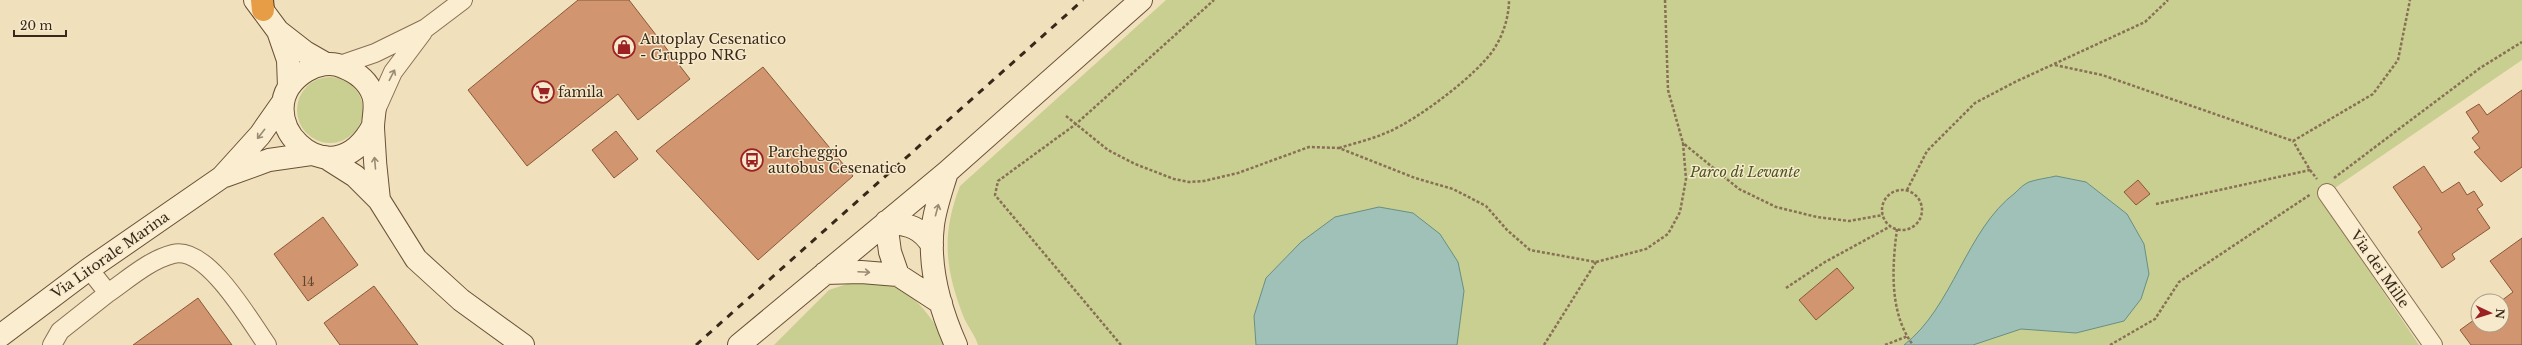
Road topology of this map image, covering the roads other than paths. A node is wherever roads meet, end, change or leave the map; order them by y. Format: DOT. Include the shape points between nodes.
graph roads {
  1 [pos="463,0"];
  2 [pos="1141,0"];
  3 [pos="260,3"];
  4 [pos="426,28"];
  5 [pos="278,31"];
  6 [pos="333,65"];
  7 [pos="286,95"];
  8 [pos="374,118"];
  9 [pos="318,156"];
  10 [pos="947,172"];
  11 [pos="222,177"];
  12 [pos="2327,193"];
  13 [pos="379,200"];
  14 [pos="886,222"];
  15 [pos="932,245"];
  16 [pos="89,269"];
  17 [pos="825,273"];
  18 [pos="898,275"];
  19 [pos="108,293"];
  20 [pos="941,304"];
  21 [pos="785,308"];
  22 [pos="0,336"];
  23 [pos="52,345"];
  24 [pos="267,345"];
  25 [pos="523,345"];
  26 [pos="739,345"];
  27 [pos="759,345"];
  28 [pos="956,345"];
  29 [pos="2433,345"];
  1 -- 4 [label="street, Via Litorale Marina"];
  2 -- 10 [label="street"];
  3 -- 5 [label="street"];
  4 -- 6 [label="street, Via Litorale Marina" via="375,53"];
  8 -- 4 [label="street, Via Litorale Marina, one-way" via="392,72"];
  5 -- 6 [label="street" via="305,52"];
  5 -- 7 [label="street" via="288,60"];
  6 -- 7 [label="street, Via Litorale Marina" via="312,68 299,75"];
  6 -- 8 [label="street" via="354,71 366,81 373,95"];
  7 -- 9 [label="street" via="283,118 290,136 298,145"];
  7 -- 11 [label="street, Via Litorale Marina, one-way" via="260,135"];
  8 -- 9 [label="street, Via Litorale Marina" via="366,139 355,150 341,156"];
  13 -- 8 [label="street, one-way"];
  9 -- 11 [label="street, Via Litorale Marina" via="269,160"];
  9 -- 13 [label="street" via="354,176"];
  10 -- 14 [label="street"];
  15 -- 10 [label="street, one-way" via="933,224"];
  11 -- 16 [label="street, Via Litorale Marina"];
  12 -- 29 [label="street, Via dei Mille"];
  13 -- 25 [label="street" via="416,259 461,300"];
  14 -- 15 [label="street" via="911,226 924,233"];
  14 -- 17 [label="street"];
  14 -- 18 [label="street" via="890,252"];
  15 -- 20 [label="street"];
  16 -- 19 [label="street"];
  16 -- 22 [label="street, Via Litorale Marina"];
  17 -- 18 [label="street, one-way"];
  17 -- 21 [label="street"];
  18 -- 20 [label="street"];
  19 -- 23 [label="street" via="60,331"];
  19 -- 24 [label="street" via="158,261 174,254 185,254 200,260 224,285"];
  20 -- 28 [label="street"];
  21 -- 26 [label="street"];
  21 -- 27 [label="street"];
}
